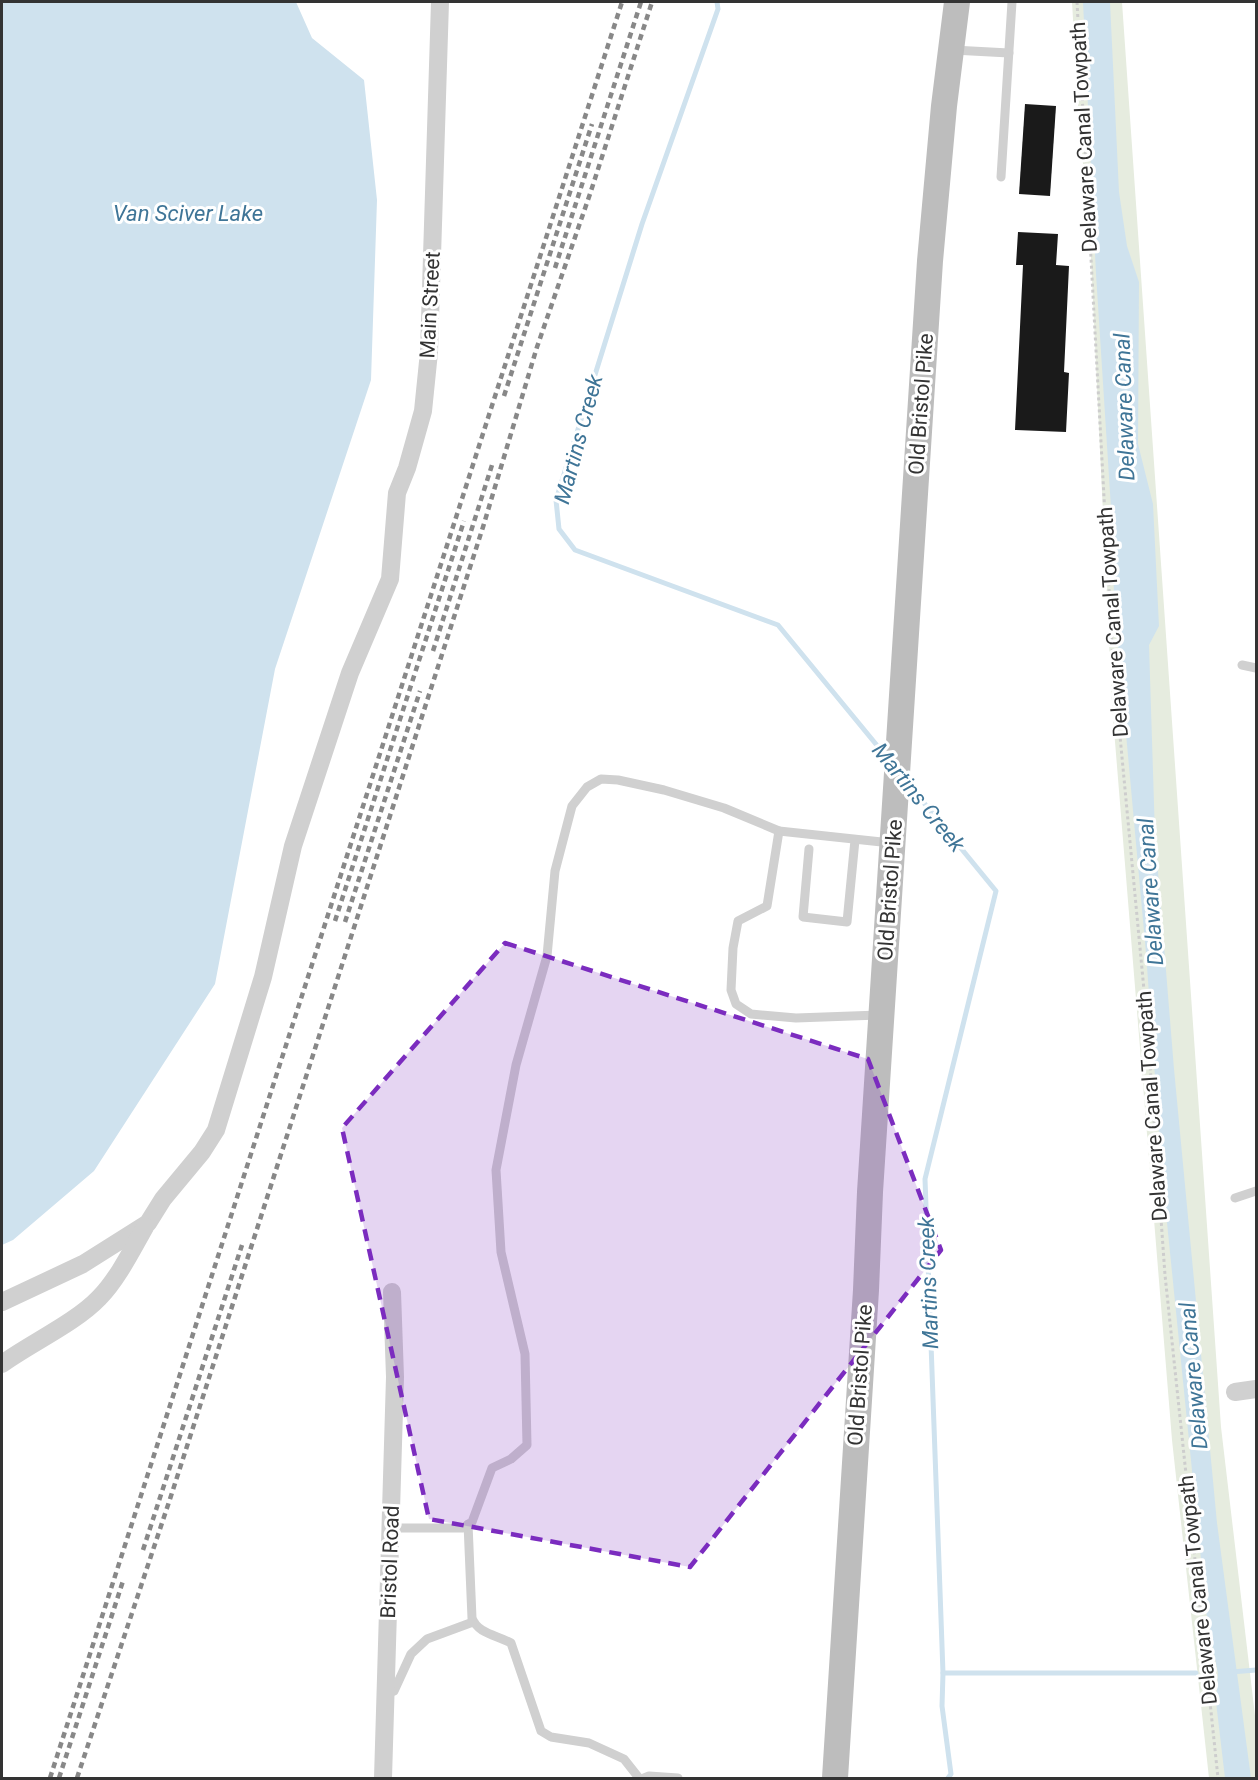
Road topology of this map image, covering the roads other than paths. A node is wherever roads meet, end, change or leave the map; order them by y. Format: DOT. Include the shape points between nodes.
graph roads {
  1 [pos="440,2"];
  2 [pos="957,2"];
  3 [pos="1012,2"];
  4 [pos="951,50"];
  5 [pos="1009,53"];
  6 [pos="1001,177"];
  7 [pos="1242,665"];
  8 [pos="1257,668"];
  9 [pos="779,831"];
  10 [pos="855,840"];
  11 [pos="893,843"];
  12 [pos="809,849"];
  13 [pos="882,1015"];
  14 [pos="1257,1191"];
  15 [pos="1236,1198"];
  16 [pos="148,1223"];
  17 [pos="392,1292"];
  18 [pos="2,1302"];
  19 [pos="2,1364"];
  20 [pos="1257,1389"];
  21 [pos="1235,1392"];
  22 [pos="468,1524"];
  23 [pos="391,1528"];
  24 [pos="473,1622"];
  25 [pos="386,1695"];
  26 [pos="383,1779"];
  27 [pos="639,1779"];
  28 [pos="644,1779"];
  29 [pos="678,1779"];
  30 [pos="835,1779"];
  1 -- 16 [label="street, Main Street" via="429,352 423,411 397,493 390,579 350,673 293,846 263,978 216,1130"];
  2 -- 4 [label="main road, Old Bristol Pike"];
  3 -- 5 [label="lane"];
  4 -- 5 [label="lane"];
  4 -- 11 [label="main road, Old Bristol Pike" via="929,272"];
  5 -- 6 [label="lane"];
  7 -- 8 [label="lane"];
  9 -- 10 [label="lane"];
  9 -- 13 [label="lane" via="767,906 738,921 730,990 736,1004 751,1014 796,1018"];
  9 -- 22 [label="lane" via="724,808 618,780 601,779 572,806 555,871 547,956 516,1065 496,1170 501,1252 525,1354 526,1445 511,1459 492,1468"];
  10 -- 11 [label="lane"];
  10 -- 12 [label="lane" via="847,922 804,917"];
  11 -- 13 [label="main road, Old Bristol Pike"];
  13 -- 30 [label="main road, Old Bristol Pike"];
  14 -- 15 [label="lane"];
  16 -- 18 [label="street" via="83,1264"];
  16 -- 19 [label="street, Main Street" via="99,1298"];
  17 -- 23 [label="street, Bristol Road" via="395,1377"];
  20 -- 21 [label="street"];
  22 -- 23 [label="lane" via="463,1528"];
  22 -- 24 [label="lane"];
  23 -- 25 [label="street, Bristol Road"];
  24 -- 25 [label="lane" via="427,1639 411,1654 394,1691"];
  24 -- 27 [label="lane" via="481,1630 511,1643 541,1731 551,1737 589,1743 624,1759"];
  25 -- 26 [label="street, Bristol Road"];
  28 -- 29 [label="lane"];
}
